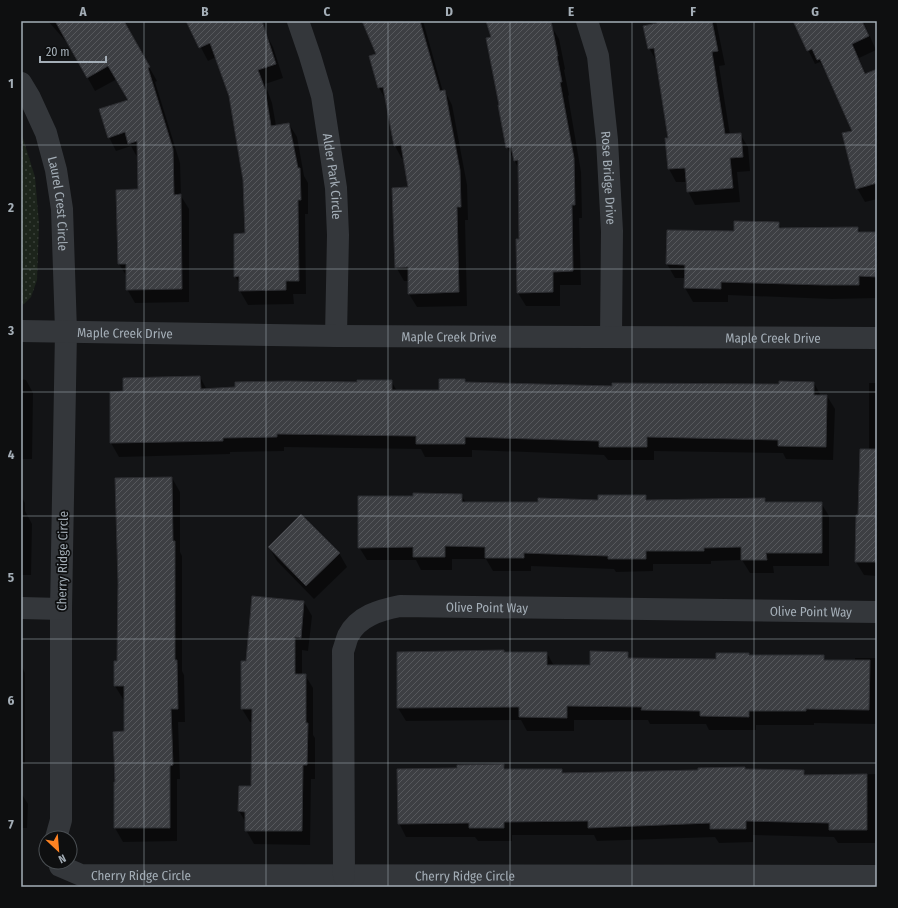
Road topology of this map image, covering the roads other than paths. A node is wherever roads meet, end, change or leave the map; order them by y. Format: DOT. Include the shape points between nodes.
graph roads {
  1 [pos="298,21"];
  2 [pos="587,21"];
  3 [pos="21,83"];
  4 [pos="21,331"];
  5 [pos="66,331"];
  6 [pos="336,336"];
  7 [pos="611,337"];
  8 [pos="877,338"];
  9 [pos="21,608"];
  10 [pos="61,608"];
  11 [pos="877,612"];
  12 [pos="58,830"];
  13 [pos="69,870"];
  14 [pos="344,876"];
  15 [pos="877,876"];
  1 -- 6 [label="street, Alder Park Circle" via="322,96 336,188"];
  2 -- 7 [label="street, Rose Bridge Drive" via="598,56 608,148 612,231"];
  3 -- 5 [label="street, Laurel Crest Circle" via="46,133 56,170 62,209"];
  4 -- 5 [label="street, Maple Creek Drive"];
  5 -- 6 [label="street, Maple Creek Drive"];
  5 -- 10 [label="street, Cherry Ridge Circle"];
  6 -- 7 [label="street, Maple Creek Drive"];
  7 -- 8 [label="street, Maple Creek Drive"];
  9 -- 10 [label="street"];
  10 -- 12 [label="street, Cherry Ridge Circle" via="61,820"];
  11 -- 14 [label="street, Olive Point Way" via="400,606 366,617 348,636 344,651"];
  13 -- 14 [label="street, Cherry Ridge Circle" via="81,875"];
  14 -- 15 [label="street, Cherry Ridge Circle"];
}
